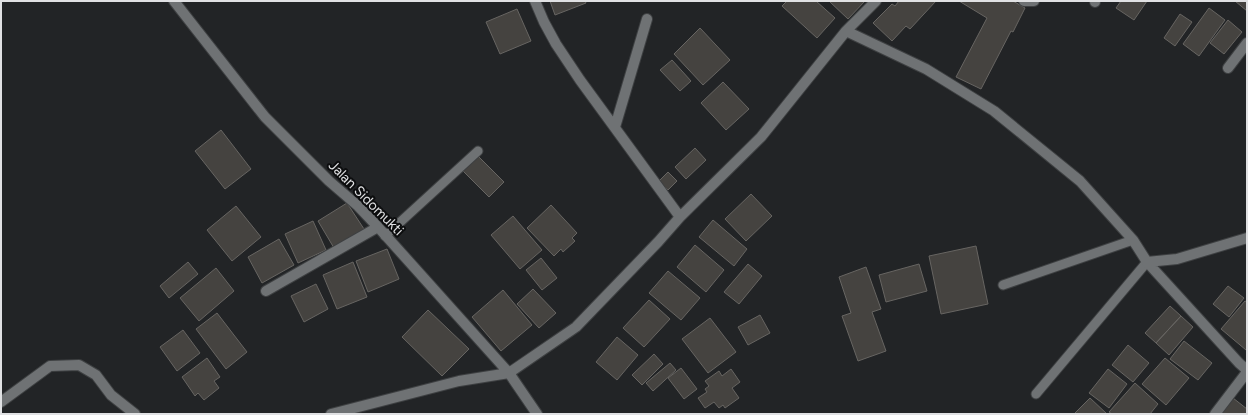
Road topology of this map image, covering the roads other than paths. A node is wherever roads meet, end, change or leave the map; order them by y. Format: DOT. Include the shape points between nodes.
graph roads {
  1 [pos="174,1"];
  2 [pos="535,1"];
  3 [pos="876,1"];
  4 [pos="1024,1"];
  5 [pos="1034,1"];
  6 [pos="648,19"];
  7 [pos="846,31"];
  8 [pos="1247,43"];
  9 [pos="1228,68"];
  10 [pos="615,127"];
  11 [pos="478,151"];
  12 [pos="680,217"];
  13 [pos="378,227"];
  14 [pos="385,236"];
  15 [pos="1247,238"];
  16 [pos="1133,240"];
  17 [pos="1147,262"];
  18 [pos="1003,285"];
  19 [pos="266,291"];
  20 [pos="1247,371"];
  21 [pos="509,373"];
  22 [pos="1036,394"];
  23 [pos="1,402"];
  24 [pos="135,414"];
  25 [pos="331,414"];
  26 [pos="537,414"];
  27 [pos="1215,414"];
  1 -- 13 [label="street, Jalan Sidomukti" via="265,117"];
  2 -- 10 [label="street" via="556,44"];
  3 -- 7 [label="street"];
  4 -- 5 [label="street"];
  6 -- 10 [label="street"];
  7 -- 12 [label="street" via="761,137"];
  7 -- 16 [label="street" via="926,69 994,111 1080,181"];
  8 -- 9 [label="street"];
  10 -- 12 [label="street"];
  11 -- 14 [label="lane"];
  12 -- 21 [label="street" via="576,327"];
  13 -- 14 [label="street, Jalan Sidomukti"];
  13 -- 19 [label="street"];
  14 -- 21 [label="street, Jalan Sidomukti"];
  15 -- 17 [label="street" via="1177,259"];
  16 -- 17 [label="street"];
  16 -- 18 [label="lane"];
  17 -- 20 [label="street"];
  17 -- 22 [label="lane"];
  20 -- 27 [label="street"];
  21 -- 25 [label="street" via="459,381"];
  21 -- 26 [label="street, Jalan Sidomukti"];
  23 -- 24 [label="street" via="50,366 79,365 96,376 111,395"];
}
